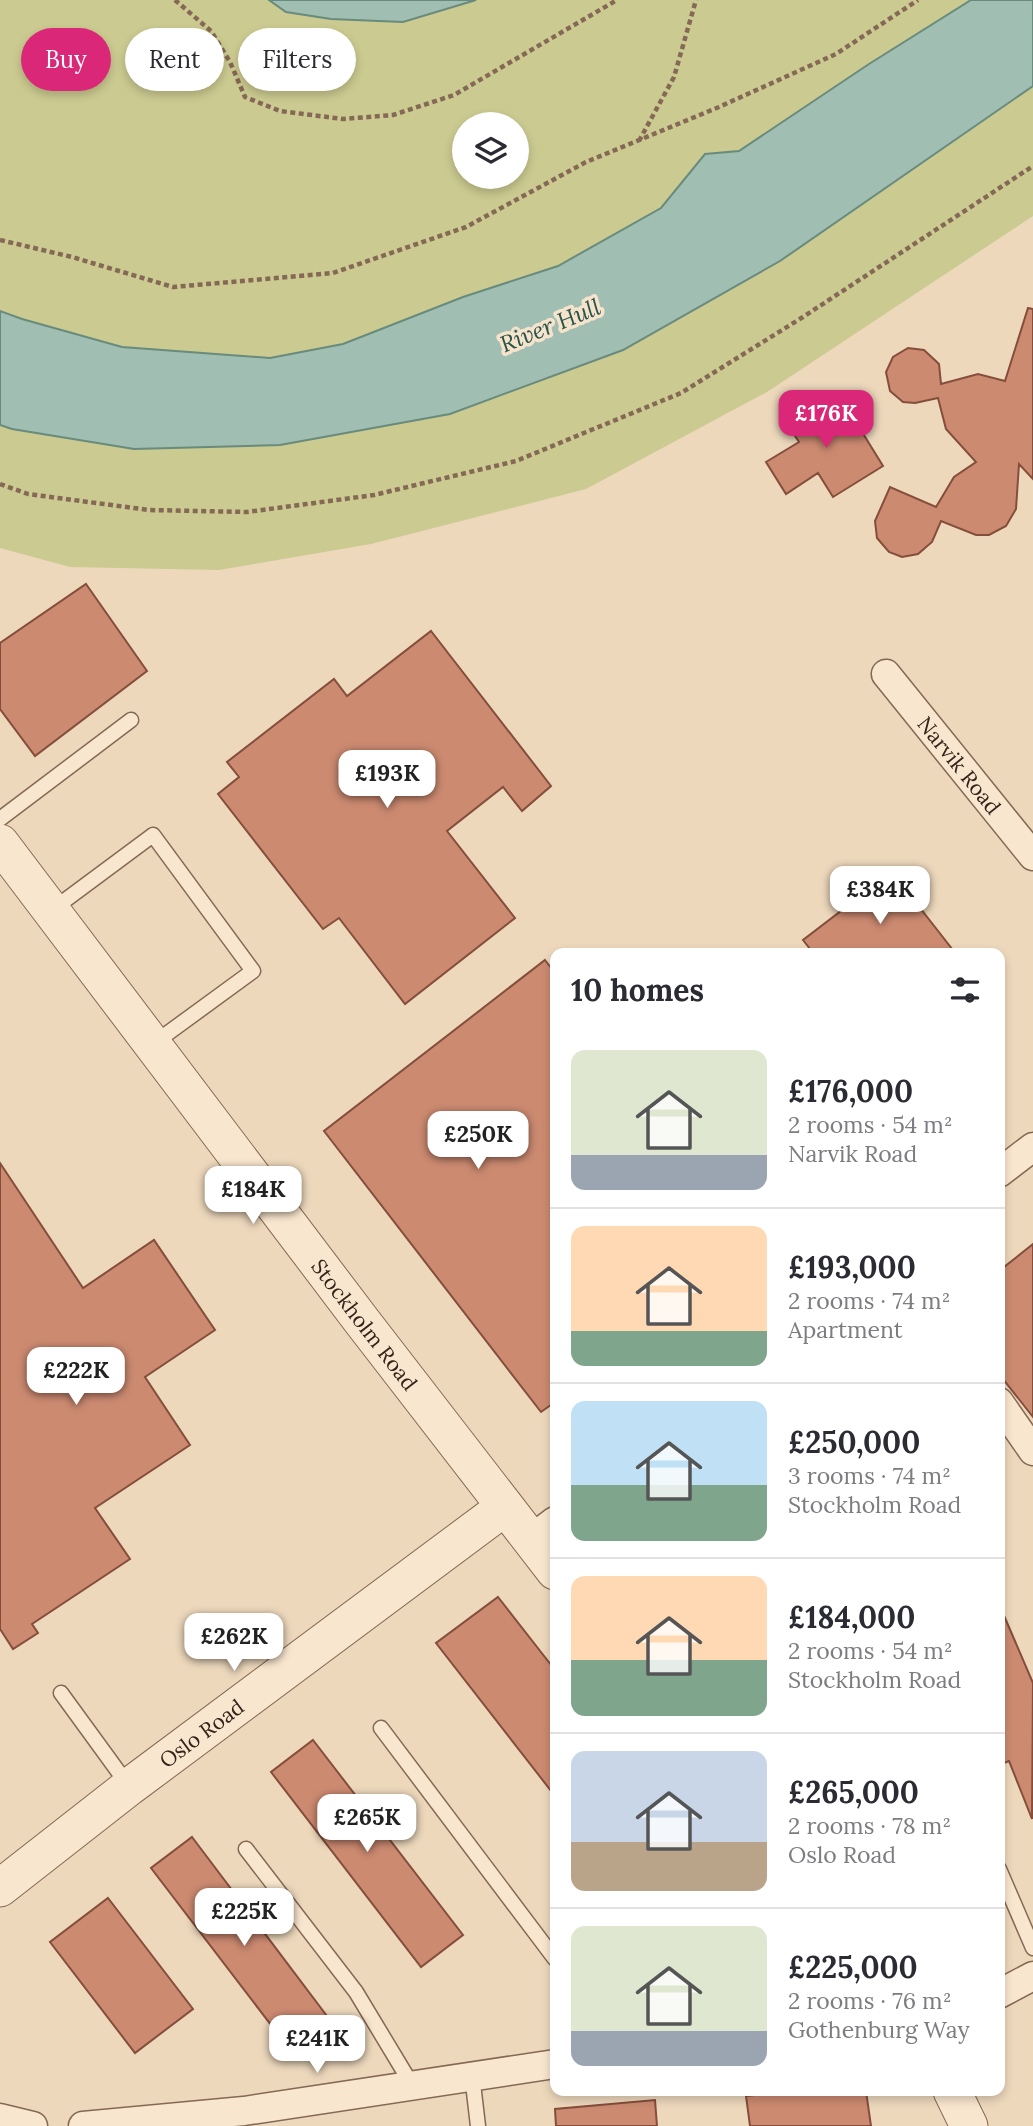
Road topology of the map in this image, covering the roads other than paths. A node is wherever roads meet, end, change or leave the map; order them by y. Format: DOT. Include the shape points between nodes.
graph roads {
  1 [pos="886,674"];
  2 [pos="131,720"];
  3 [pos="0,819"];
  4 [pos="0,843"];
  5 [pos="1033,856"];
  6 [pos="52,910"];
  7 [pos="152,1045"];
  8 [pos="1033,1147"];
  9 [pos="1005,1168"];
  10 [pos="1005,1411"];
  11 [pos="1033,1451"];
  12 [pos="505,1507"];
  13 [pos="543,1530"];
  14 [pos="550,1554"];
  15 [pos="61,1693"];
  16 [pos="381,1728"];
  17 [pos="129,1787"];
  18 [pos="246,1849"];
  19 [pos="1005,1883"];
  20 [pos="0,1888"];
  21 [pos="1033,1948"];
  22 [pos="550,1952"];
  23 [pos="1033,1976"];
  24 [pos="1005,1991"];
  25 [pos="550,2065"];
  26 [pos="472,2076"];
  27 [pos="412,2085"];
  28 [pos="954,2096"];
  29 [pos="0,2118"];
  30 [pos="244,2119"];
  31 [pos="33,2126"];
  32 [pos="83,2126"];
  33 [pos="478,2126"];
  34 [pos="969,2126"];
  1 -- 5 [label="street, Narvik Road"];
  2 -- 3 [label="lane"];
  4 -- 6 [label="street, Stockholm Road"];
  6 -- 7 [label="street, Stockholm Road"];
  6 -- 7 [label="lane" via="153,835 253,971"];
  7 -- 12 [label="street, Stockholm Road"];
  8 -- 9 [label="street"];
  10 -- 11 [label="street"];
  12 -- 13 [label="street, Stockholm Road"];
  12 -- 17 [label="street, Oslo Road"];
  13 -- 14 [label="street, Stockholm Road"];
  15 -- 17 [label="lane"];
  16 -- 22 [label="lane"];
  17 -- 20 [label="street, Oslo Road"];
  18 -- 27 [label="lane" via="356,1992"];
  19 -- 21 [label="lane"];
  23 -- 24 [label="street"];
  25 -- 26 [label="street"];
  26 -- 27 [label="street"];
  26 -- 33 [label="lane"];
  27 -- 30 [label="street"];
  28 -- 34 [label="street"];
  29 -- 31 [label="street"];
  30 -- 32 [label="street"];
}
